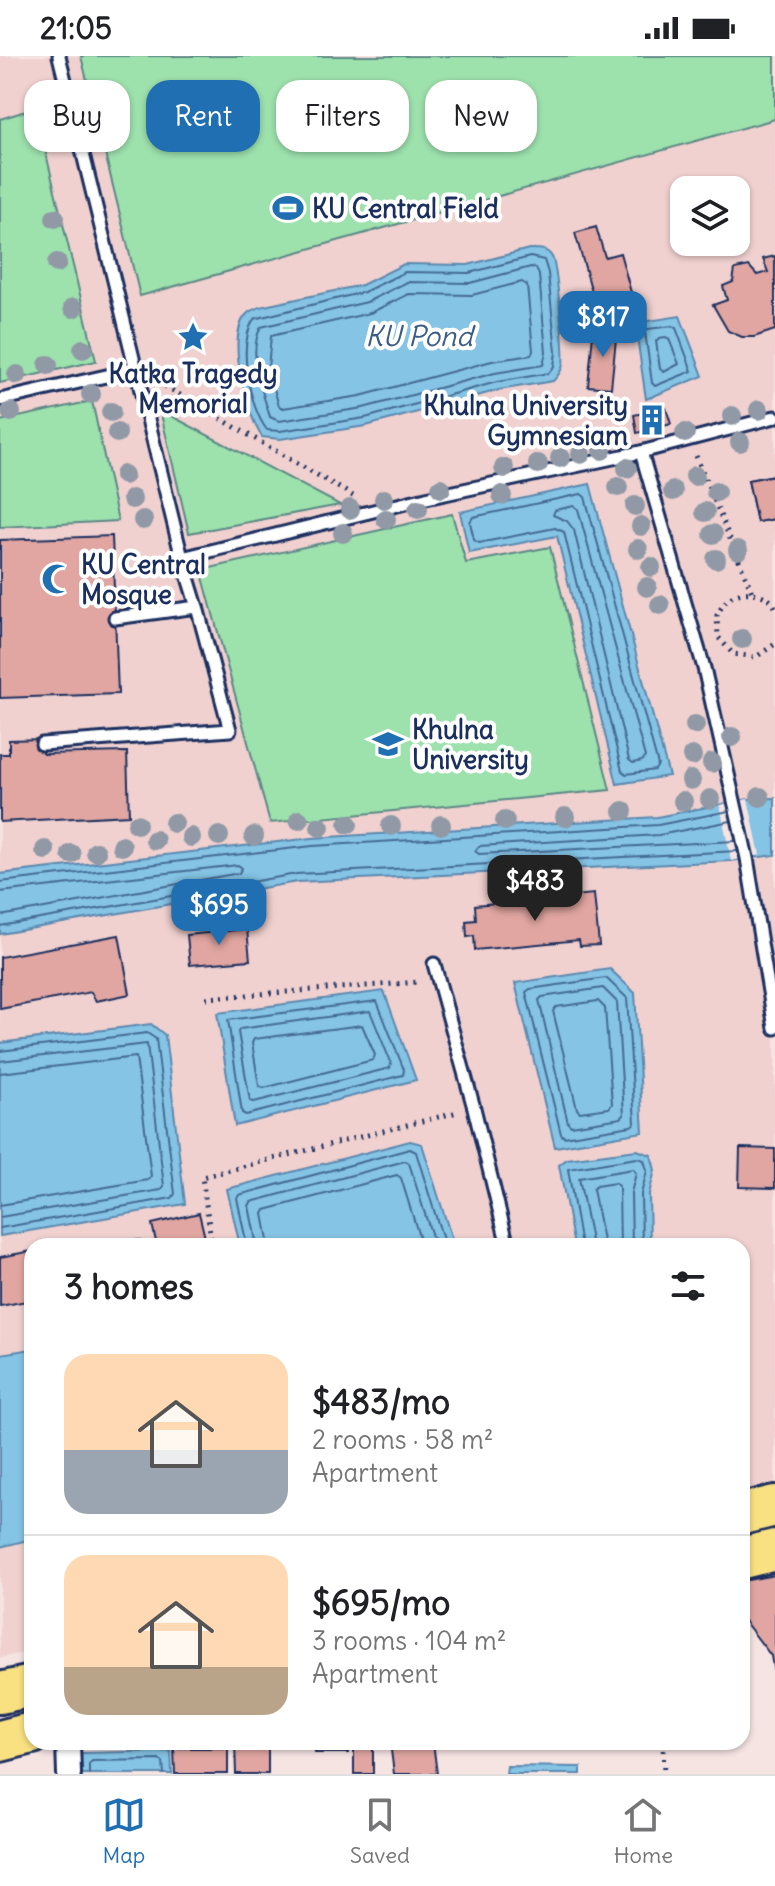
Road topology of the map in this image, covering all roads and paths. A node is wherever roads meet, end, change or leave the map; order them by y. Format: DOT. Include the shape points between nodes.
graph roads {
  1 [pos="59,56"];
  2 [pos="137,369"];
  3 [pos="0,400"];
  4 [pos="775,417"];
  5 [pos="689,438"];
  6 [pos="641,452"];
  7 [pos="377,510"];
  8 [pos="182,558"];
  9 [pos="752,592"];
  10 [pos="197,607"];
  11 [pos="775,607"];
  12 [pos="115,618"];
  13 [pos="775,644"];
  14 [pos="42,744"];
  15 [pos="434,964"];
  16 [pos="439,981"];
  17 [pos="206,998"];
  18 [pos="775,1028"];
  19 [pos="474,1108"];
  20 [pos="211,1238"];
  21 [pos="506,1238"];
  22 [pos="775,1506"];
  23 [pos="750,1512"];
  24 [pos="775,1550"];
  25 [pos="750,1556"];
  26 [pos="24,1688"];
  27 [pos="0,1693"];
  28 [pos="24,1735"];
  29 [pos="0,1741"];
  30 [pos="68,1750"];
  31 [pos="663,1750"];
  32 [pos="69,1774"];
  33 [pos="664,1774"];
  1 -- 2 [label="lane"];
  2 -- 3 [label="lane"];
  2 -- 7 [label="path"];
  2 -- 8 [label="lane"];
  4 -- 5 [label="lane"];
  5 -- 6 [label="lane"];
  5 -- 9 [label="path"];
  6 -- 7 [label="lane"];
  6 -- 18 [label="lane" via="704,668 747,858"];
  7 -- 8 [label="lane"];
  8 -- 10 [label="lane"];
  9 -- 11 [label="path"];
  9 -- 13 [label="path" via="730,597 717,615 718,637 733,654 756,657"];
  10 -- 12 [label="lane"];
  10 -- 14 [label="lane" via="230,730"];
  15 -- 16 [label="lane"];
  16 -- 17 [label="path"];
  16 -- 19 [label="lane"];
  19 -- 20 [label="path" via="202,1177"];
  19 -- 21 [label="lane"];
  22 -- 23 [label="highway"];
  24 -- 25 [label="highway"];
  26 -- 27 [label="highway"];
  28 -- 29 [label="highway"];
  30 -- 32 [label="street"];
  31 -- 33 [label="path"];
}
